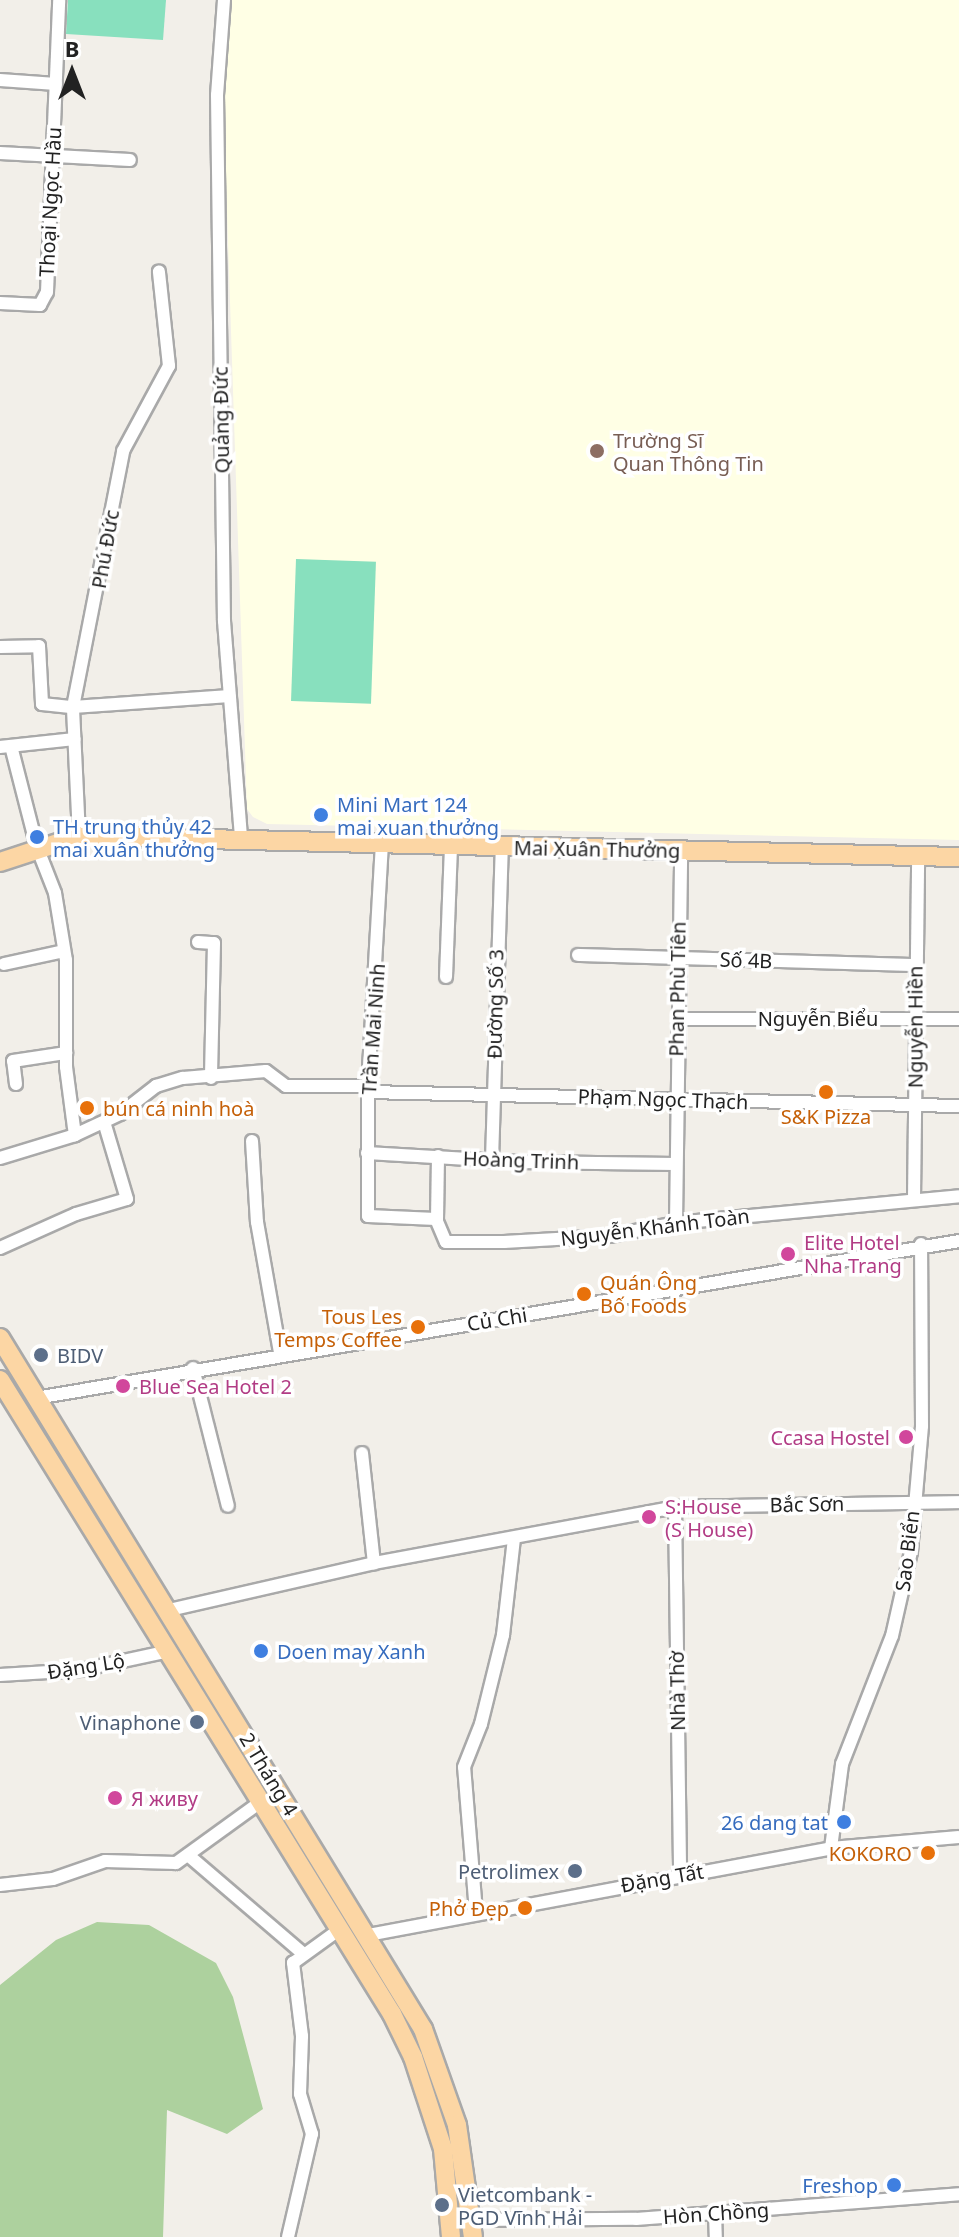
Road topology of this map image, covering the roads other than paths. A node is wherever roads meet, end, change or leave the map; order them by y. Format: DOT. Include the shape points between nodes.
graph roads {
  1 [pos="59,0"];
  2 [pos="224,0"];
  3 [pos="0,80"];
  4 [pos="56,84"];
  5 [pos="0,153"];
  6 [pos="52,155"];
  7 [pos="130,160"];
  8 [pos="159,272"];
  9 [pos="0,303"];
  10 [pos="0,647"];
  11 [pos="230,696"];
  12 [pos="73,707"];
  13 [pos="75,739"];
  14 [pos="6,746"];
  15 [pos="79,836"];
  16 [pos="241,839"];
  17 [pos="382,843"];
  18 [pos="451,846"];
  19 [pos="37,847"];
  20 [pos="502,847"];
  21 [pos="681,851"];
  22 [pos="918,855"];
  23 [pos="959,857"];
  24 [pos="0,862"];
  25 [pos="198,942"];
  26 [pos="64,951"];
  27 [pos="578,955"];
  28 [pos="678,958"];
  29 [pos="4,964"];
  30 [pos="914,965"];
  31 [pos="446,977"];
  32 [pos="917,1017"];
  33 [pos="678,1019"];
  34 [pos="959,1019"];
  35 [pos="66,1053"];
  36 [pos="211,1078"];
  37 [pos="16,1084"];
  38 [pos="368,1089"];
  39 [pos="493,1094"];
  40 [pos="674,1100"];
  41 [pos="914,1106"];
  42 [pos="959,1106"];
  43 [pos="104,1122"];
  44 [pos="75,1135"];
  45 [pos="252,1141"];
  46 [pos="367,1153"];
  47 [pos="438,1156"];
  48 [pos="0,1158"];
  49 [pos="492,1160"];
  50 [pos="675,1164"];
  51 [pos="959,1196"];
  52 [pos="914,1198"];
  53 [pos="437,1220"];
  54 [pos="676,1223"];
  55 [pos="959,1241"];
  56 [pos="921,1244"];
  57 [pos="0,1248"];
  58 [pos="0,1338"];
  59 [pos="280,1353"];
  60 [pos="193,1368"];
  61 [pos="3,1392"];
  62 [pos="36,1398"];
  63 [pos="362,1453"];
  64 [pos="959,1502"];
  65 [pos="914,1503"];
  66 [pos="228,1506"];
  67 [pos="675,1507"];
  68 [pos="514,1539"];
  69 [pos="374,1563"];
  70 [pos="169,1610"];
  71 [pos="149,1614"];
  72 [pos="170,1651"];
  73 [pos="0,1675"];
  74 [pos="262,1801"];
  75 [pos="959,1837"];
  76 [pos="831,1848"];
  77 [pos="188,1855"];
  78 [pos="680,1874"];
  79 [pos="0,1885"];
  80 [pos="476,1912"];
  81 [pos="340,1929"];
  82 [pos="368,1935"];
  83 [pos="351,1945"];
  84 [pos="301,1952"];
  85 [pos="959,2194"];
  86 [pos="451,2209"];
  87 [pos="715,2214"];
  88 [pos="473,2228"];
  89 [pos="288,2237"];
  90 [pos="451,2237"];
  91 [pos="716,2237"];
  1 -- 4 [label="street, Thoại Ngọc Hầu"];
  2 -- 11 [label="street, Quảng Đức" via="217,95 224,621"];
  3 -- 4 [label="street"];
  4 -- 6 [label="street, Thoại Ngọc Hầu"];
  5 -- 6 [label="street"];
  6 -- 7 [label="street"];
  6 -- 9 [label="street, Thoại Ngọc Hầu" via="47,292 40,305"];
  8 -- 12 [label="street, Phú Đức" via="169,366 123,451"];
  10 -- 12 [label="street" via="39,646 42,704"];
  11 -- 12 [label="street"];
  11 -- 16 [label="street, Quảng Đức"];
  12 -- 13 [label="street, Phú Đức"];
  13 -- 14 [label="street"];
  13 -- 15 [label="street, Phú Đức"];
  14 -- 19 [label="street"];
  15 -- 16 [label="main road, Mai Xuân Thưởng"];
  15 -- 19 [label="main road, Mai Xuân Thưởng"];
  16 -- 17 [label="main road, Mai Xuân Thưởng"];
  17 -- 18 [label="main road, Mai Xuân Thưởng"];
  17 -- 38 [label="street, Trần Mai Ninh"];
  18 -- 20 [label="main road, Mai Xuân Thưởng"];
  18 -- 31 [label="street"];
  19 -- 24 [label="main road, Mai Xuân Thưởng"];
  19 -- 26 [label="street" via="48,867"];
  20 -- 21 [label="main road, Mai Xuân Thưởng"];
  20 -- 39 [label="street, Đường Số 3"];
  21 -- 22 [label="main road, Mai Xuân Thưởng"];
  21 -- 28 [label="street, Phan Phù Tiên"];
  22 -- 23 [label="main road, Mai Xuân Thưởng"];
  22 -- 30 [label="street, Nguyễn Hiền"];
  25 -- 36 [label="street" via="214,943"];
  26 -- 29 [label="street"];
  26 -- 35 [label="street"];
  27 -- 28 [label="street, Số 4B"];
  28 -- 30 [label="street, Số 4B"];
  28 -- 33 [label="street, Phan Phù Tiên"];
  30 -- 32 [label="street, Nguyễn Hiền"];
  32 -- 33 [label="street, Nguyễn Biểu"];
  32 -- 34 [label="street, Nguyễn Biểu"];
  32 -- 41 [label="street, Nguyễn Hiền"];
  33 -- 40 [label="street, Phan Phù Tiên"];
  35 -- 37 [label="street" via="13,1061"];
  35 -- 44 [label="street"];
  36 -- 38 [label="street" via="266,1071 286,1086"];
  36 -- 43 [label="street" via="183,1078 156,1086"];
  38 -- 39 [label="street, Phạm Ngọc Thạch"];
  38 -- 46 [label="street, Trần Mai Ninh"];
  39 -- 40 [label="street, Phạm Ngọc Thạch"];
  39 -- 49 [label="street, Đường Số 3"];
  40 -- 41 [label="street, Phạm Ngọc Thạch"];
  40 -- 50 [label="street, Phan Phù Tiên"];
  41 -- 42 [label="street, Phạm Ngọc Thạch"];
  41 -- 52 [label="street, Nguyễn Hiền"];
  43 -- 44 [label="street"];
  43 -- 57 [label="street" via="127,1199 76,1214"];
  44 -- 48 [label="street"];
  45 -- 59 [label="street" via="257,1222"];
  46 -- 47 [label="street, Hoàng Trinh"];
  46 -- 53 [label="street, Trần Mai Ninh" via="368,1216"];
  47 -- 49 [label="street, Hoàng Trinh"];
  47 -- 53 [label="street"];
  49 -- 50 [label="street, Hoàng Trinh"];
  50 -- 54 [label="street, Phan Phù Tiên"];
  51 -- 52 [label="street, Nguyễn Khánh Toàn"];
  52 -- 54 [label="street, Nguyễn Khánh Toàn"];
  53 -- 54 [label="street, Nguyễn Khánh Toàn" via="441,1238 454,1243 609,1236"];
  55 -- 56 [label="street, Củ Chi"];
  56 -- 59 [label="street, Củ Chi"];
  56 -- 65 [label="street, Sao Biển" via="922,1426"];
  58 -- 62 [label="main road, 2 Tháng 4"];
  59 -- 60 [label="street, Củ Chi"];
  60 -- 62 [label="street, Củ Chi"];
  60 -- 66 [label="street"];
  61 -- 71 [label="main road, 2 Tháng 4"];
  62 -- 70 [label="main road, 2 Tháng 4"];
  63 -- 69 [label="street"];
  64 -- 65 [label="street, Bắc Sơn"];
  65 -- 67 [label="street, Bắc Sơn"];
  65 -- 76 [label="street, Sao Biển" via="899,1613 842,1764"];
  67 -- 68 [label="street, Bắc Sơn"];
  67 -- 78 [label="street, Nhà Thờ"];
  68 -- 69 [label="street, Bắc Sơn"];
  68 -- 80 [label="street" via="500,1648 464,1767"];
  69 -- 70 [label="street, Bắc Sơn"];
  70 -- 71 [label="main road"];
  70 -- 82 [label="main road, 2 Tháng 4"];
  71 -- 72 [label="main road, 2 Tháng 4"];
  72 -- 73 [label="street, Đặng Lộ" via="81,1670"];
  72 -- 74 [label="main road, 2 Tháng 4"];
  74 -- 77 [label="street"];
  74 -- 81 [label="main road, 2 Tháng 4"];
  75 -- 76 [label="street, Đặng Tất"];
  76 -- 78 [label="street, Đặng Tất"];
  77 -- 79 [label="street" via="162,1865 105,1861 53,1879"];
  77 -- 84 [label="street"];
  78 -- 80 [label="street, Đặng Tất"];
  80 -- 82 [label="street, Đặng Tất"];
  81 -- 83 [label="main road, 2 Tháng 4"];
  81 -- 84 [label="street"];
  82 -- 83 [label="main road"];
  82 -- 88 [label="main road, 2 Tháng 4" via="423,2029 451,2103"];
  83 -- 86 [label="main road, 2 Tháng 4" via="413,2057 443,2149"];
  84 -- 89 [label="street" via="291,1975 302,2036 300,2094 312,2134"];
  85 -- 87 [label="street, Hòn Chồng"];
  86 -- 88 [label="main road"];
  86 -- 90 [label="main road, 2 Tháng 4"];
  87 -- 88 [label="street, Hòn Chồng"];
  87 -- 91 [label="street"];
}
